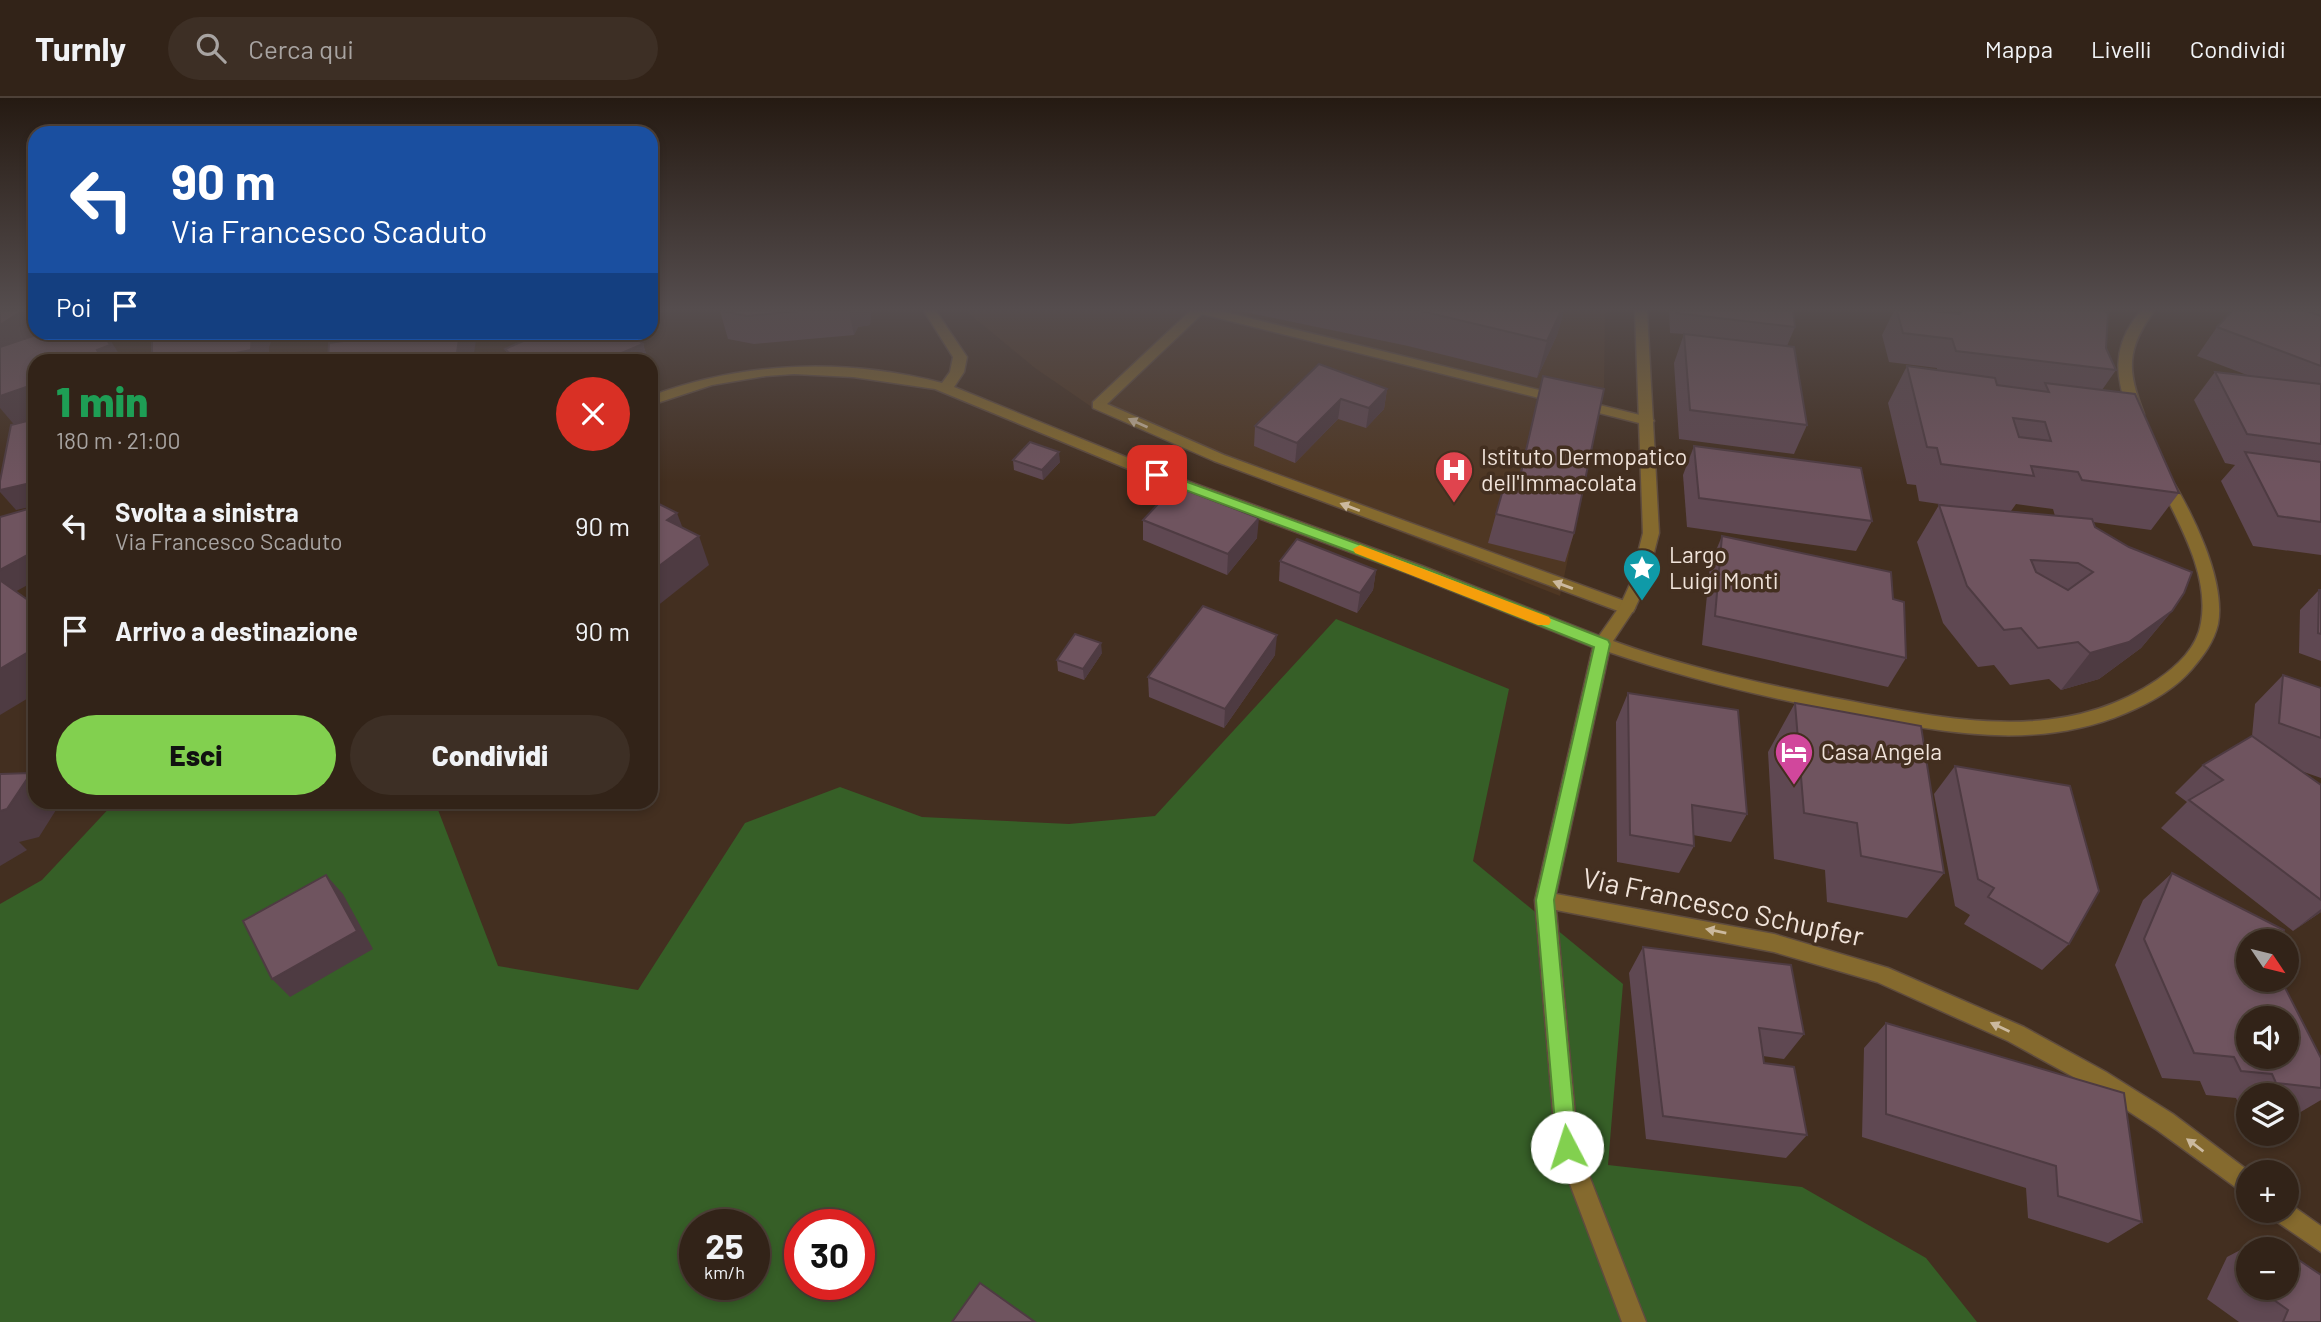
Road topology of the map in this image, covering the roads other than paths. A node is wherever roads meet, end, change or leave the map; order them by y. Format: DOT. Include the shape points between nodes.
graph roads {
  1 [pos="794,368"];
  2 [pos="797,368"];
  3 [pos="958,368"];
  4 [pos="1137,368"];
  5 [pos="1428,368"];
  6 [pos="1644,368"];
  7 [pos="2124,368"];
  8 [pos="946,388"];
  9 [pos="658,399"];
  10 [pos="1647,421"];
  11 [pos="2142,428"];
  12 [pos="2159,467"];
  13 [pos="1627,608"];
  14 [pos="1602,644"];
  15 [pos="1545,900"];
  16 [pos="2236,1176"];
  17 [pos="2298,1223"];
  18 [pos="2321,1240"];
  19 [pos="1634,1322"];
  1 -- 9 [label="street" via="713,380"];
  2 -- 8 [label="street" via="855,372"];
  3 -- 8 [label="street"];
  13 -- 4 [label="street, one-way" via="1219,458 1098,405"];
  5 -- 10 [label="street"];
  6 -- 10 [label="street"];
  7 -- 11 [label="street" via="2127,391"];
  8 -- 14 [label="street" via="1134,466"];
  10 -- 13 [label="street" via="1651,527 1645,562"];
  12 -- 14 [label="street" via="2208,574 2208,628 2194,657 2172,679 2134,703 2094,718 2035,729 1962,727 1771,691"];
  13 -- 14 [label="street"];
  14 -- 15 [label="street, Via Francesco Schupfer"];
  16 -- 15 [label="street, Via Francesco Schupfer, one-way" via="2098,1079 2015,1034 1881,974 1774,943"];
  15 -- 19 [label="street, Via Francesco Schupfer" via="1567,1147"];
  17 -- 18 [label="street"];
}
